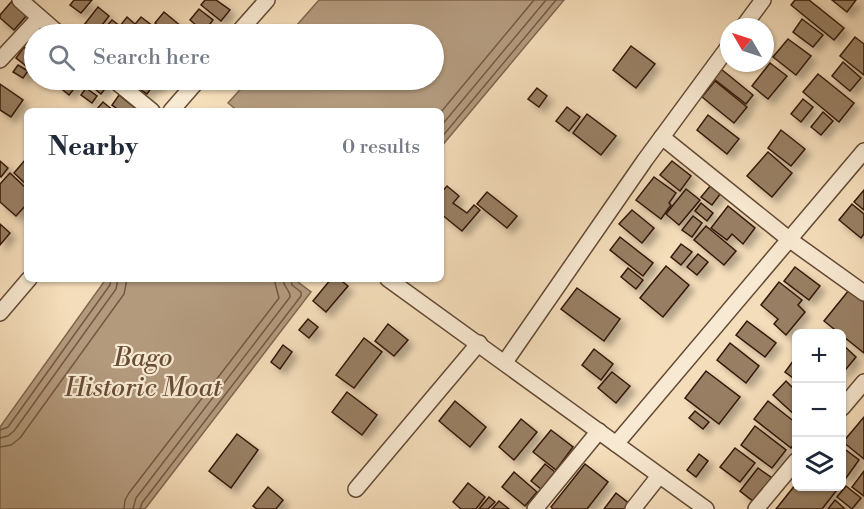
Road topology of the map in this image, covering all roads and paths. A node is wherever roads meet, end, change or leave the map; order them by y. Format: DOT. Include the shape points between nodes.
graph roads {
  1 [pos="20,0"];
  2 [pos="267,0"];
  3 [pos="763,0"];
  4 [pos="39,18"];
  5 [pos="750,18"];
  6 [pos="33,24"];
  7 [pos="46,24"];
  8 [pos="246,24"];
  9 [pos="24,34"];
  10 [pos="720,58"];
  11 [pos="0,60"];
  12 [pos="126,90"];
  13 [pos="189,90"];
  14 [pos="148,108"];
  15 [pos="174,108"];
  16 [pos="662,137"];
  17 [pos="864,151"];
  18 [pos="790,240"];
  19 [pos="26,282"];
  20 [pos="392,282"];
  21 [pos="864,293"];
  22 [pos="0,313"];
  23 [pos="479,343"];
  24 [pos="505,362"];
  25 [pos="864,382"];
  26 [pos="846,403"];
  27 [pos="599,431"];
  28 [pos="616,444"];
  29 [pos="792,466"];
  30 [pos="659,476"];
  31 [pos="356,489"];
  32 [pos="536,509"];
  33 [pos="633,509"];
  34 [pos="706,509"];
  35 [pos="756,509"];
  1 -- 4 [label="street"];
  2 -- 8 [label="street"];
  3 -- 5 [label="street"];
  4 -- 6 [label="street"];
  4 -- 7 [label="street"];
  9 -- 11 [label="street"];
  10 -- 16 [label="street"];
  12 -- 14 [label="street"];
  13 -- 15 [label="street"];
  16 -- 18 [label="street"];
  16 -- 24 [label="street"];
  17 -- 18 [label="street"];
  18 -- 21 [label="street"];
  18 -- 28 [label="street"];
  19 -- 22 [label="street"];
  20 -- 23 [label="street"];
  23 -- 24 [label="street"];
  23 -- 31 [label="street"];
  24 -- 27 [label="street"];
  25 -- 26 [label="street"];
  27 -- 28 [label="street"];
  27 -- 32 [label="street"];
  28 -- 30 [label="street"];
  29 -- 35 [label="street"];
  30 -- 33 [label="street"];
  30 -- 34 [label="street"];
}
